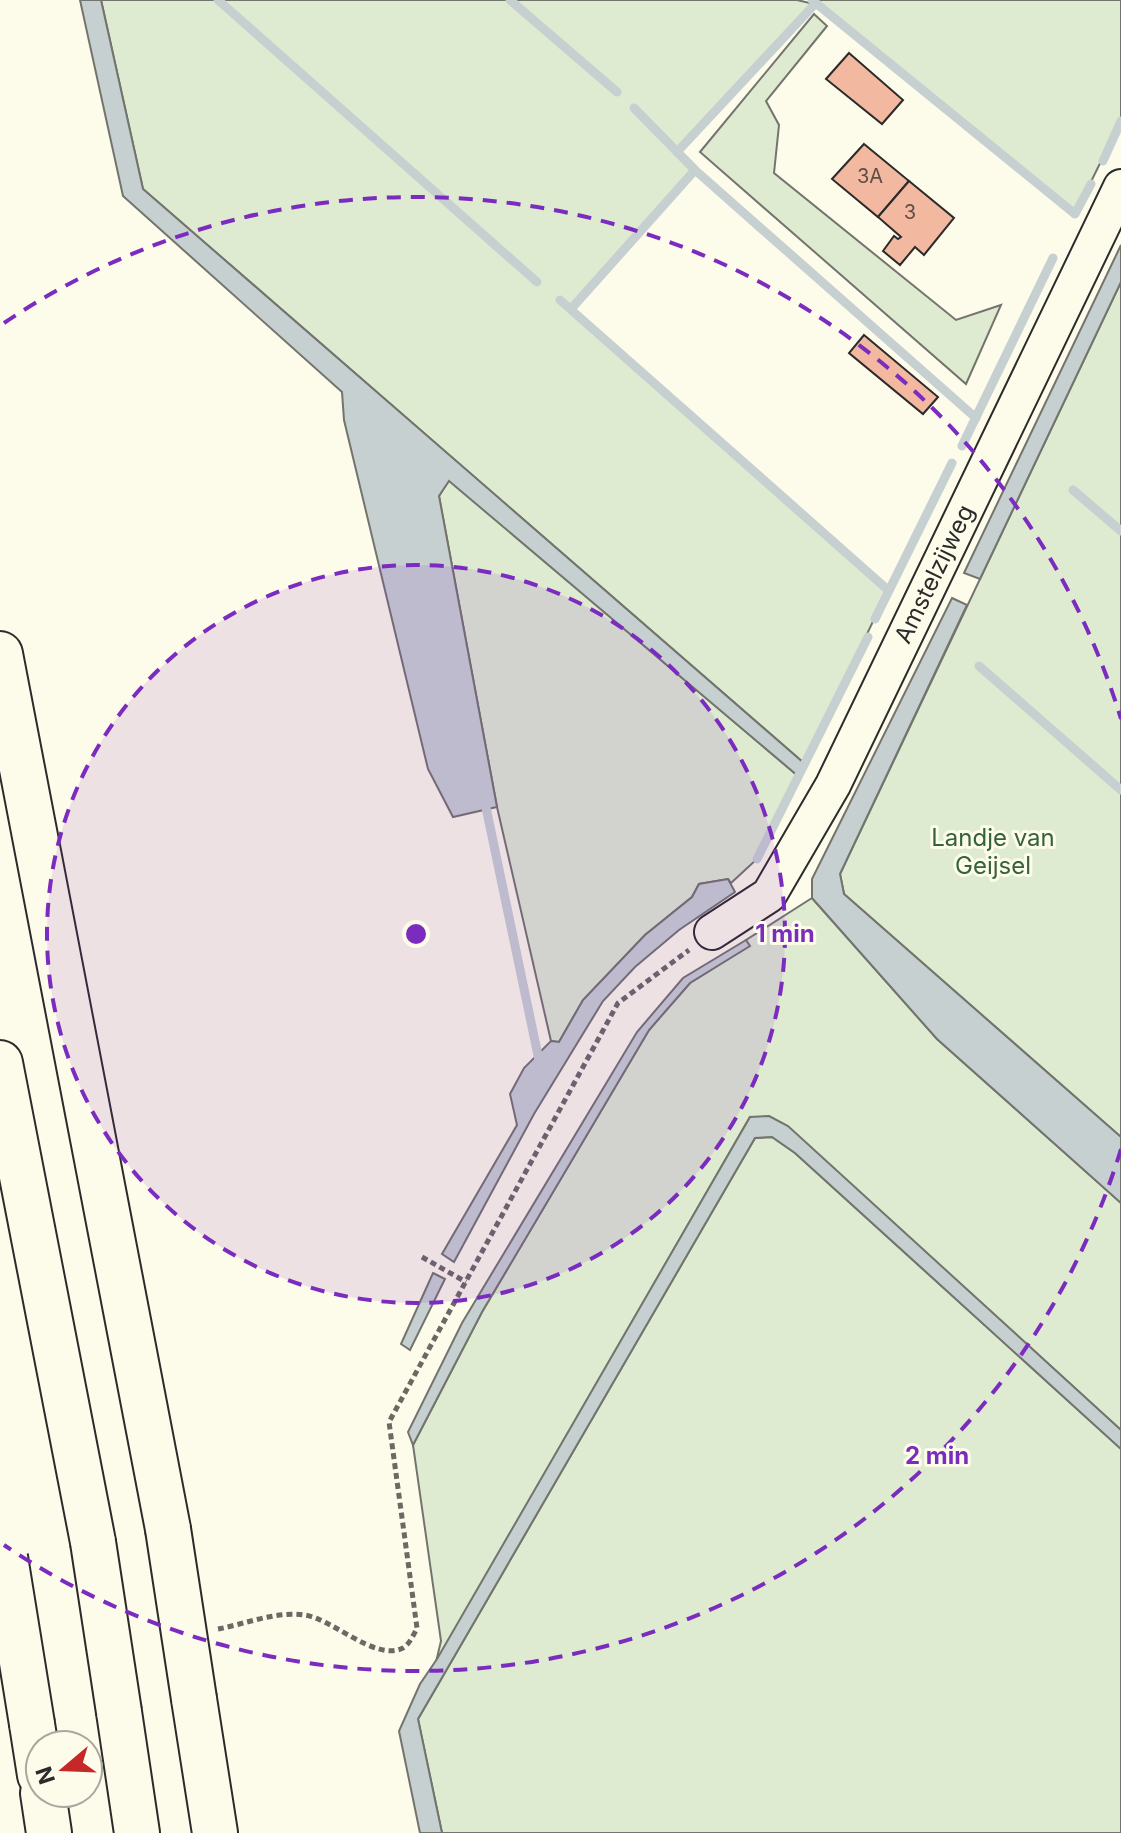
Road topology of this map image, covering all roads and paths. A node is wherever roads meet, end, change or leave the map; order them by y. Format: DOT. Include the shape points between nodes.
graph roads {
  1 [pos="1121,187"];
  2 [pos="0,654"];
  3 [pos="712,932"];
  4 [pos="0,1063"];
  5 [pos="422,1257"];
  6 [pos="466,1282"];
  7 [pos="3,1543"];
  8 [pos="214,1630"];
  9 [pos="33,1729"];
  10 [pos="45,1809"];
  11 [pos="49,1833"];
  12 [pos="137,1833"];
  13 [pos="215,1833"];
  1 -- 3 [label="street, Amstelzijweg" via="833,785 769,895"];
  2 -- 13 [label="highway, bridge" via="168,1529"];
  3 -- 6 [label="path" via="618,1003"];
  4 -- 12 [label="highway, bridge" via="93,1542"];
  5 -- 6 [label="path"];
  6 -- 8 [label="path" via="389,1422 417,1628 410,1641 403,1648 383,1651 309,1615 288,1613"];
  7 -- 9 [label="highway, bridge"];
  10 -- 11 [label="highway"];
}
